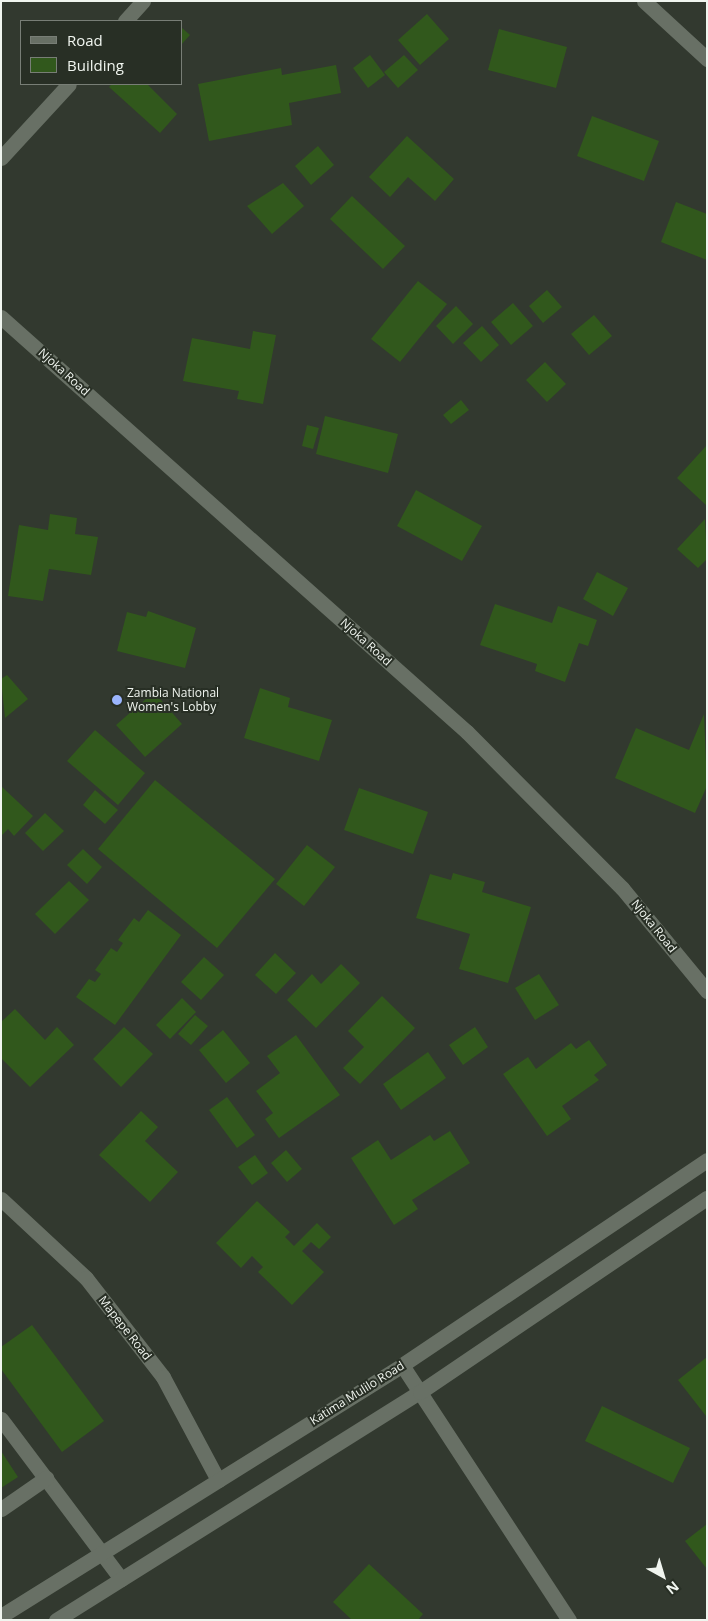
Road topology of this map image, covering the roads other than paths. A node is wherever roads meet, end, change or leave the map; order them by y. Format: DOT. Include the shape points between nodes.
graph roads {
  1 [pos="143,1"];
  2 [pos="644,1"];
  3 [pos="126,20"];
  4 [pos="707,58"];
  5 [pos="67,85"];
  6 [pos="1,158"];
  7 [pos="1,317"];
  8 [pos="707,991"];
  9 [pos="707,1160"];
  10 [pos="707,1198"];
  11 [pos="1,1199"];
  12 [pos="402,1365"];
  13 [pos="420,1392"];
  14 [pos="1,1419"];
  15 [pos="46,1478"];
  16 [pos="218,1480"];
  17 [pos="1,1509"];
  18 [pos="102,1552"];
  19 [pos="121,1579"];
  20 [pos="1,1616"];
  21 [pos="56,1620"];
  22 [pos="569,1620"];
  1 -- 3 [label="street"];
  2 -- 4 [label="street"];
  5 -- 6 [label="street"];
  7 -- 8 [label="street, Njoka Road" via="467,732 622,888"];
  9 -- 12 [label="street, Katima Mulilo Road"];
  10 -- 13 [label="street"];
  11 -- 16 [label="street, Mapepe Road" via="86,1278 163,1377"];
  12 -- 13 [label="street"];
  12 -- 16 [label="street, Katima Mulilo Road"];
  13 -- 19 [label="street"];
  13 -- 22 [label="street"];
  14 -- 15 [label="street"];
  15 -- 17 [label="street"];
  15 -- 18 [label="street"];
  16 -- 18 [label="street, Katima Mulilo Road"];
  18 -- 19 [label="street"];
  18 -- 20 [label="street, Katima Mulilo Road"];
  19 -- 21 [label="street"];
}
